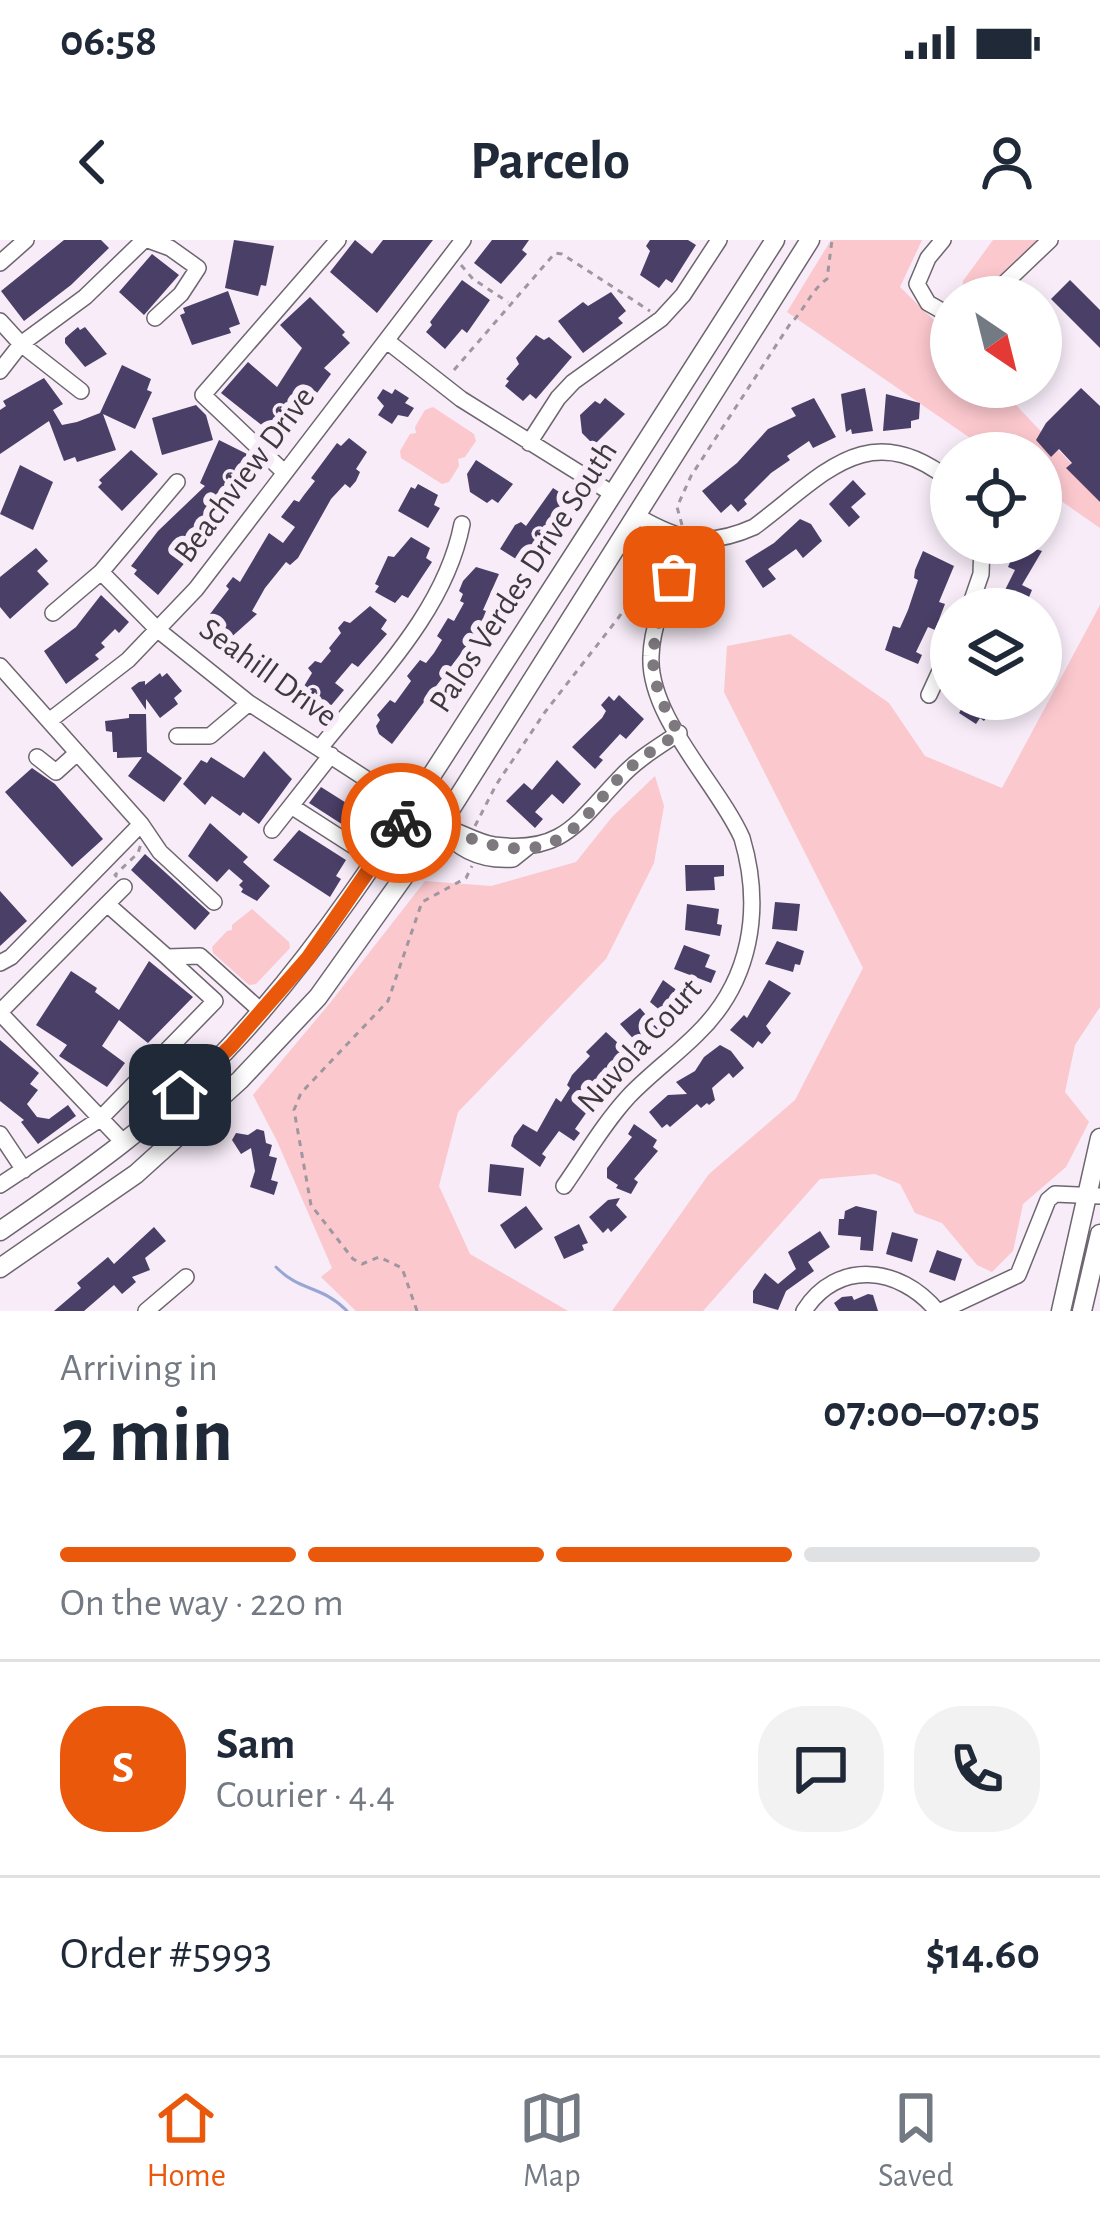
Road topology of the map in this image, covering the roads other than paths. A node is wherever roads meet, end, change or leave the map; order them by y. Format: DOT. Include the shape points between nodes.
graph roads {
  1 [pos="26,240"];
  2 [pos="146,240"];
  3 [pos="338,240"];
  4 [pos="463,240"];
  5 [pos="719,240"];
  6 [pos="775,240"];
  7 [pos="810,240"];
  8 [pos="943,240"];
  9 [pos="1050,240"];
  10 [pos="0,263"];
  11 [pos="1012,276"];
  12 [pos="930,304"];
  13 [pos="154,318"];
  14 [pos="0,321"];
  15 [pos="387,341"];
  16 [pos="20,344"];
  17 [pos="0,371"];
  18 [pos="82,391"];
  19 [pos="529,443"];
  20 [pos="930,465"];
  21 [pos="284,472"];
  22 [pos="178,482"];
  23 [pos="613,494"];
  24 [pos="637,517"];
  25 [pos="462,524"];
  26 [pos="680,538"];
  27 [pos="101,572"];
  28 [pos="53,613"];
  29 [pos="158,630"];
  30 [pos="0,666"];
  31 [pos="248,703"];
  32 [pos="49,721"];
  33 [pos="679,733"];
  34 [pos="177,736"];
  35 [pos="325,751"];
  36 [pos="77,753"];
  37 [pos="37,757"];
  38 [pos="291,806"];
  39 [pos="411,808"];
  40 [pos="141,824"];
  41 [pos="440,826"];
  42 [pos="272,830"];
  43 [pos="355,847"];
  44 [pos="124,887"];
  45 [pos="214,902"];
  46 [pos="107,904"];
  47 [pos="167,957"];
  48 [pos="0,963"];
  49 [pos="261,1011"];
  50 [pos="0,1012"];
  51 [pos="229,1091"];
  52 [pos="100,1119"];
  53 [pos="0,1134"];
  54 [pos="1100,1138"];
  55 [pos="123,1142"];
  56 [pos="24,1170"];
  57 [pos="0,1185"];
  58 [pos="564,1186"];
  59 [pos="1094,1195"];
  60 [pos="0,1231"];
  61 [pos="1100,1234"];
  62 [pos="0,1268"];
  63 [pos="186,1277"];
  64 [pos="148,1310"];
  65 [pos="804,1311"];
  66 [pos="939,1311"];
  67 [pos="1061,1311"];
  68 [pos="1082,1311"];
  1 -- 10 [label="street"];
  2 -- 13 [label="street" via="198,268"];
  2 -- 16 [label="street"];
  3 -- 21 [label="street" via="203,395"];
  4 -- 15 [label="street, Beachview Drive"];
  5 -- 19 [label="street" via="661,320 573,382"];
  6 -- 23 [label="main road, Palos Verdes Drive South"];
  7 -- 24 [label="main road, Palos Verdes Drive South"];
  8 -- 12 [label="street" via="917,284"];
  9 -- 11 [label="street"];
  14 -- 16 [label="street"];
  15 -- 19 [label="street"];
  15 -- 21 [label="street, Beachview Drive"];
  16 -- 17 [label="street"];
  16 -- 18 [label="street"];
  19 -- 23 [label="street"];
  20 -- 26 [label="street" via="898,453 856,455 754,526 725,537"];
  21 -- 29 [label="street, Beachview Drive"];
  22 -- 27 [label="street"];
  23 -- 39 [label="main road, Palos Verdes Drive South"];
  24 -- 26 [label="street"];
  24 -- 41 [label="main road, Palos Verdes Drive South"];
  25 -- 35 [label="street" via="422,619"];
  26 -- 33 [label="street, Nuvola Court" via="651,653 657,690"];
  27 -- 28 [label="street"];
  27 -- 29 [label="street, Seahill Drive"];
  29 -- 31 [label="street, Seahill Drive"];
  29 -- 32 [label="street, Beachview Drive"];
  30 -- 32 [label="street"];
  31 -- 34 [label="street" via="210,736"];
  31 -- 35 [label="street, Seahill Drive"];
  32 -- 36 [label="street"];
  33 -- 41 [label="street" via="622,775 557,841 513,859 453,844"];
  33 -- 58 [label="street, Nuvola Court" via="742,838 752,885 748,950 715,1015 622,1104"];
  35 -- 38 [label="street"];
  35 -- 39 [label="street, Seahill Drive"];
  36 -- 37 [label="street" via="56,772"];
  36 -- 40 [label="street"];
  38 -- 42 [label="street"];
  38 -- 43 [label="street"];
  39 -- 41 [label="main road"];
  39 -- 49 [label="main road, Palos Verdes Drive South" via="332,926"];
  40 -- 45 [label="street"];
  40 -- 48 [label="street"];
  41 -- 51 [label="main road, Palos Verdes Drive South" via="317,998"];
  44 -- 46 [label="street"];
  46 -- 47 [label="street"];
  46 -- 50 [label="street"];
  47 -- 49 [label="street" via="200,956"];
  47 -- 52 [label="street" via="215,1001"];
  49 -- 51 [label="main road" via="273,1034"];
  49 -- 55 [label="main road, Palos Verdes Drive South"];
  50 -- 52 [label="street"];
  51 -- 62 [label="main road, Palos Verdes Drive South" via="136,1174"];
  52 -- 55 [label="street"];
  52 -- 56 [label="street"];
  53 -- 56 [label="street"];
  54 -- 59 [label="main road"];
  55 -- 60 [label="main road, Palos Verdes Drive South"];
  56 -- 57 [label="street"];
  59 -- 66 [label="street" via="1055,1193 1018,1275"];
  59 -- 67 [label="main road"];
  61 -- 68 [label="main road"];
  63 -- 64 [label="street"];
  65 -- 66 [label="street" via="822,1288 874,1272"];
}
